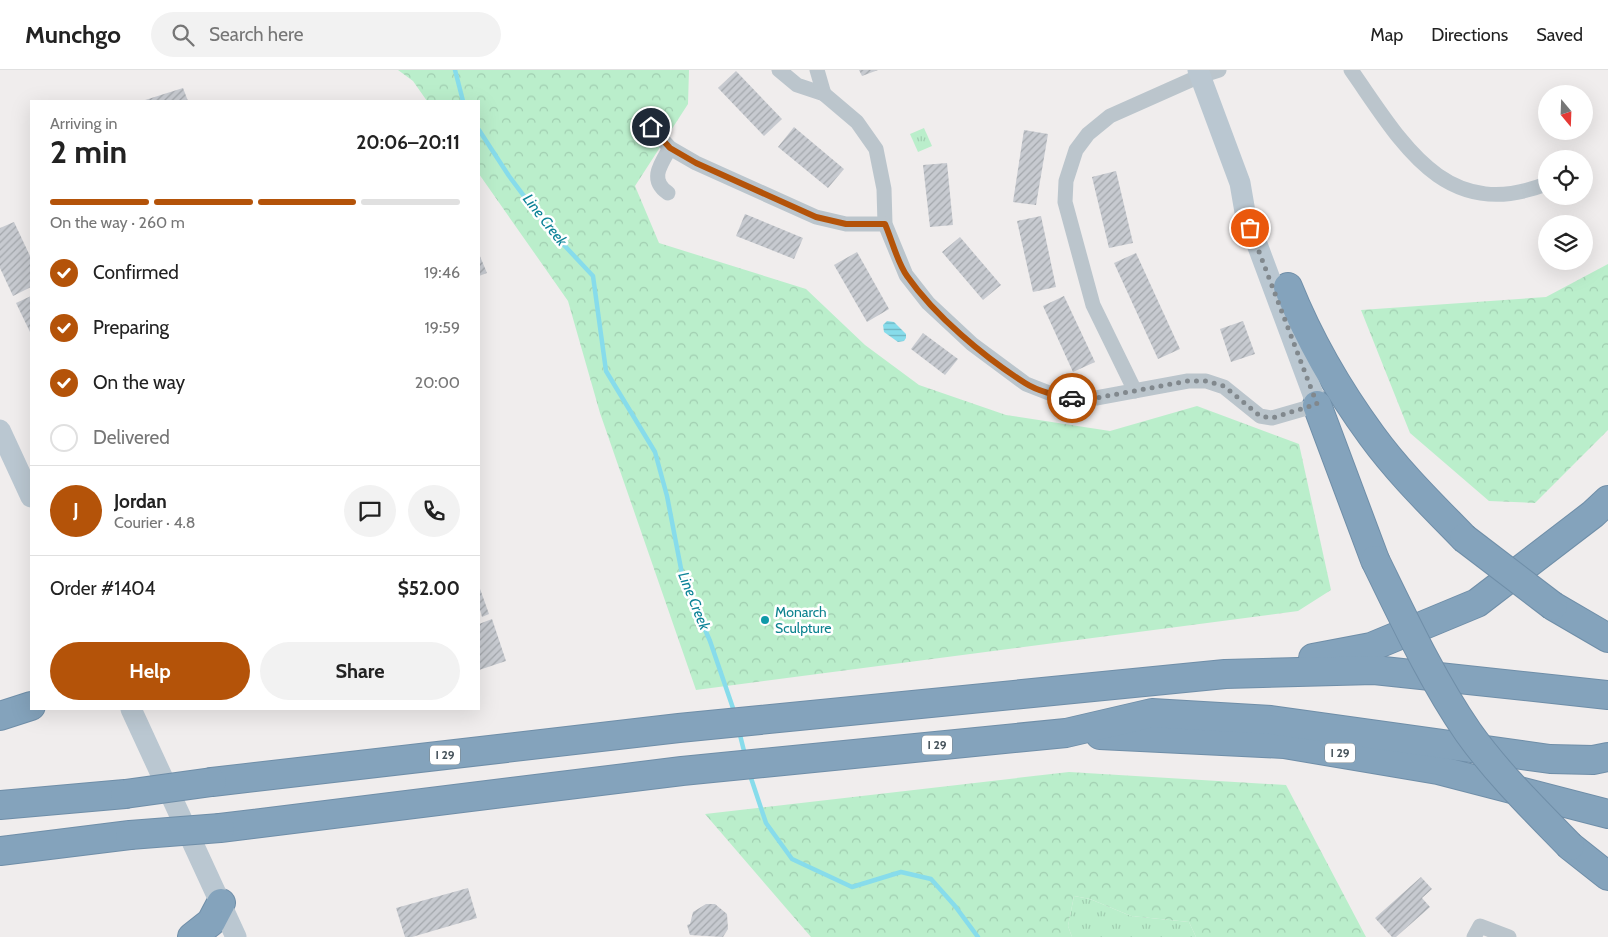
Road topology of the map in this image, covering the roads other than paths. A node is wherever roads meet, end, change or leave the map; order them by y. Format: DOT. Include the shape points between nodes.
graph roads {
  1 [pos="779,70"];
  2 [pos="817,70"];
  3 [pos="1351,70"];
  4 [pos="1206,72"];
  5 [pos="824,94"];
  6 [pos="651,127"];
  7 [pos="670,148"];
  8 [pos="1240,183"];
  9 [pos="1538,186"];
  10 [pos="668,193"];
  11 [pos="885,224"];
  12 [pos="1288,287"];
  13 [pos="1135,391"];
  14 [pos="1317,404"];
  15 [pos="0,430"];
  16 [pos="30,495"];
  17 [pos="1608,500"];
  18 [pos="1608,638"];
  19 [pos="1225,674"];
  20 [pos="1608,696"];
  21 [pos="30,706"];
  22 [pos="131,710"];
  23 [pos="0,716"];
  24 [pos="1066,733"];
  25 [pos="1600,759"];
  26 [pos="0,805"];
  27 [pos="1608,814"];
  28 [pos="0,851"];
  29 [pos="1608,876"];
  30 [pos="220,903"];
  31 [pos="1477,931"];
  32 [pos="192,937"];
  33 [pos="236,937"];
  34 [pos="1509,937"];
  1 -- 5 [label="street" via="797,85"];
  2 -- 5 [label="street"];
  3 -- 9 [label="street" via="1411,152 1435,175 1465,189 1485,192 1518,192"];
  4 -- 8 [label="main road"];
  4 -- 13 [label="street" via="1110,116 1088,134 1076,150 1066,181 1065,202 1093,305"];
  5 -- 11 [label="street" via="858,122 876,149 884,189"];
  6 -- 7 [label="street"];
  7 -- 10 [label="street" via="656,177 658,184"];
  7 -- 11 [label="street" via="816,217 846,224"];
  8 -- 12 [label="main road" via="1257,209"];
  8 -- 14 [label="main road" via="1245,212"];
  11 -- 13 [label="street" via="906,274 928,303 972,344 1026,384 1073,398 1096,398"];
  12 -- 18 [label="highway, bridge" via="1331,372 1372,437 1412,485 1464,538 1553,606"];
  13 -- 14 [label="street" via="1188,381 1206,381 1224,386 1260,416 1272,418"];
  14 -- 29 [label="highway, bridge" via="1375,560 1424,660 1470,733 1506,778 1570,846"];
  15 -- 16 [label="main road"];
  17 -- 19 [label="highway" via="1477,603 1371,648"];
  19 -- 20 [label="highway, I 29" via="1374,670"];
  19 -- 26 [label="highway, I 29, bridge" via="679,728 125,794"];
  21 -- 23 [label="highway"];
  22 -- 30 [label="main road"];
  24 -- 25 [label="highway" via="1152,713 1270,720 1550,759"];
  24 -- 27 [label="highway, I 29" via="1284,744 1438,770"];
  24 -- 28 [label="highway, I 29, bridge" via="808,757 220,828"];
  30 -- 32 [label="highway" via="211,922"];
  30 -- 33 [label="main road"];
  31 -- 34 [label="street"];
}
